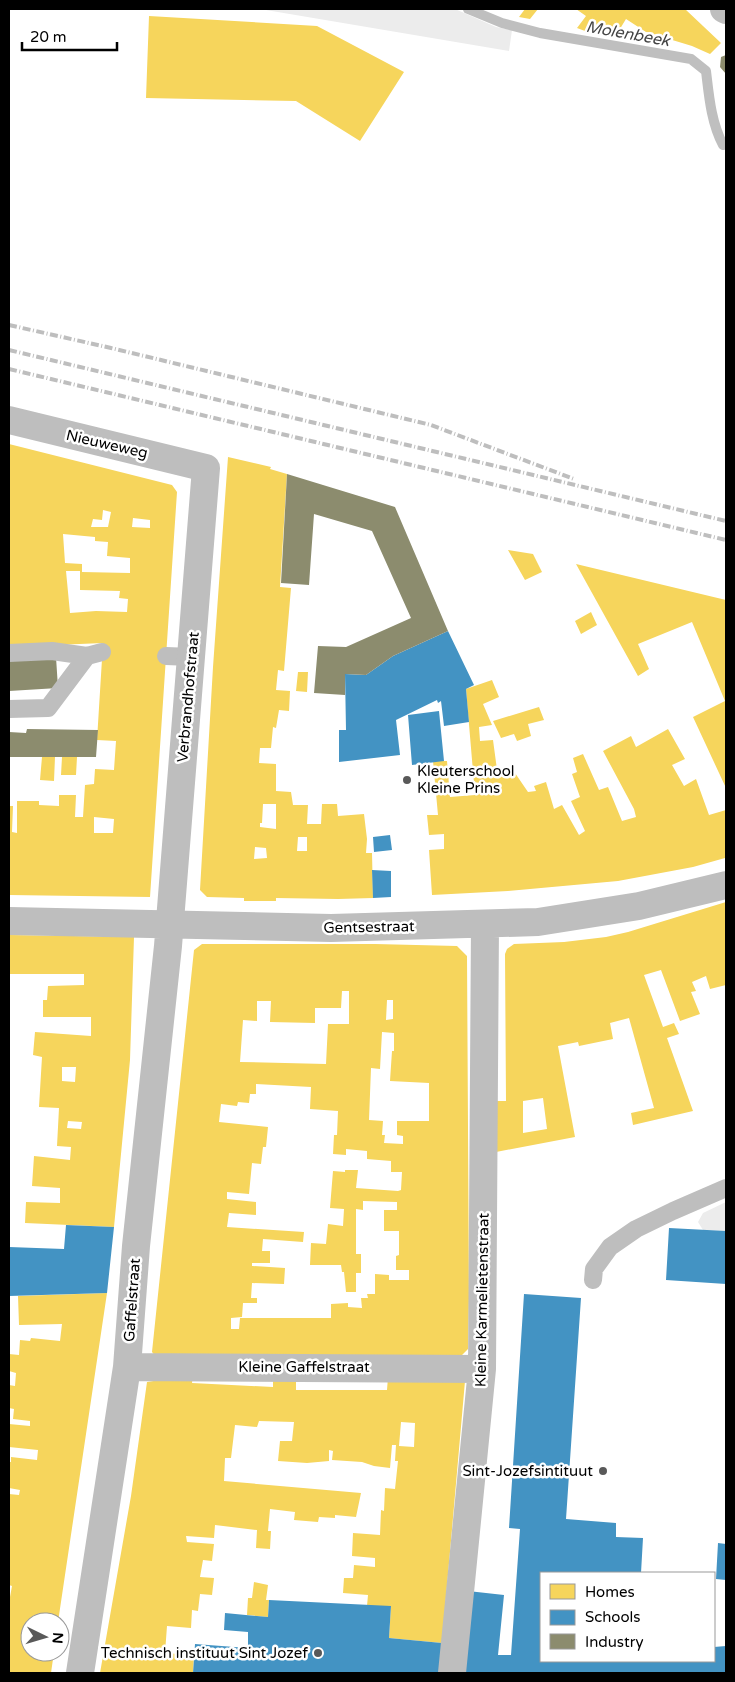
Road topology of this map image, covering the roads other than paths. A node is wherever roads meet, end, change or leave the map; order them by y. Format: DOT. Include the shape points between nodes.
graph roads {
  1 [pos="9,420"];
  2 [pos="206,468"];
  3 [pos="9,652"];
  4 [pos="9,709"];
  5 [pos="726,885"];
  6 [pos="9,921"];
  7 [pos="485,924"];
  8 [pos="169,925"];
  9 [pos="726,1188"];
  10 [pos="593,1280"];
  11 [pos="127,1367"];
  12 [pos="482,1369"];
  13 [pos="80,1673"];
  14 [pos="452,1673"];
  1 -- 2 [label="street, Nieuweweg"];
  2 -- 8 [label="street, Verbrandhofstraat" via="178,656"];
  3 -- 4 [label="lane" via="95,654 48,708"];
  5 -- 7 [label="street, Gentsestraat" via="630,908 538,922"];
  6 -- 8 [label="street, Gentsestraat"];
  7 -- 8 [label="street, Gentsestraat" via="331,928"];
  7 -- 12 [label="street, Kleine Karmelietenstraat"];
  8 -- 11 [label="street, Gaffelstraat"];
  9 -- 10 [label="lane" via="643,1226 610,1247 594,1269"];
  11 -- 12 [label="street, Kleine Gaffelstraat"];
  11 -- 13 [label="street, Gaffelstraat"];
  12 -- 14 [label="street, Kleine Karmelietenstraat"];
}
